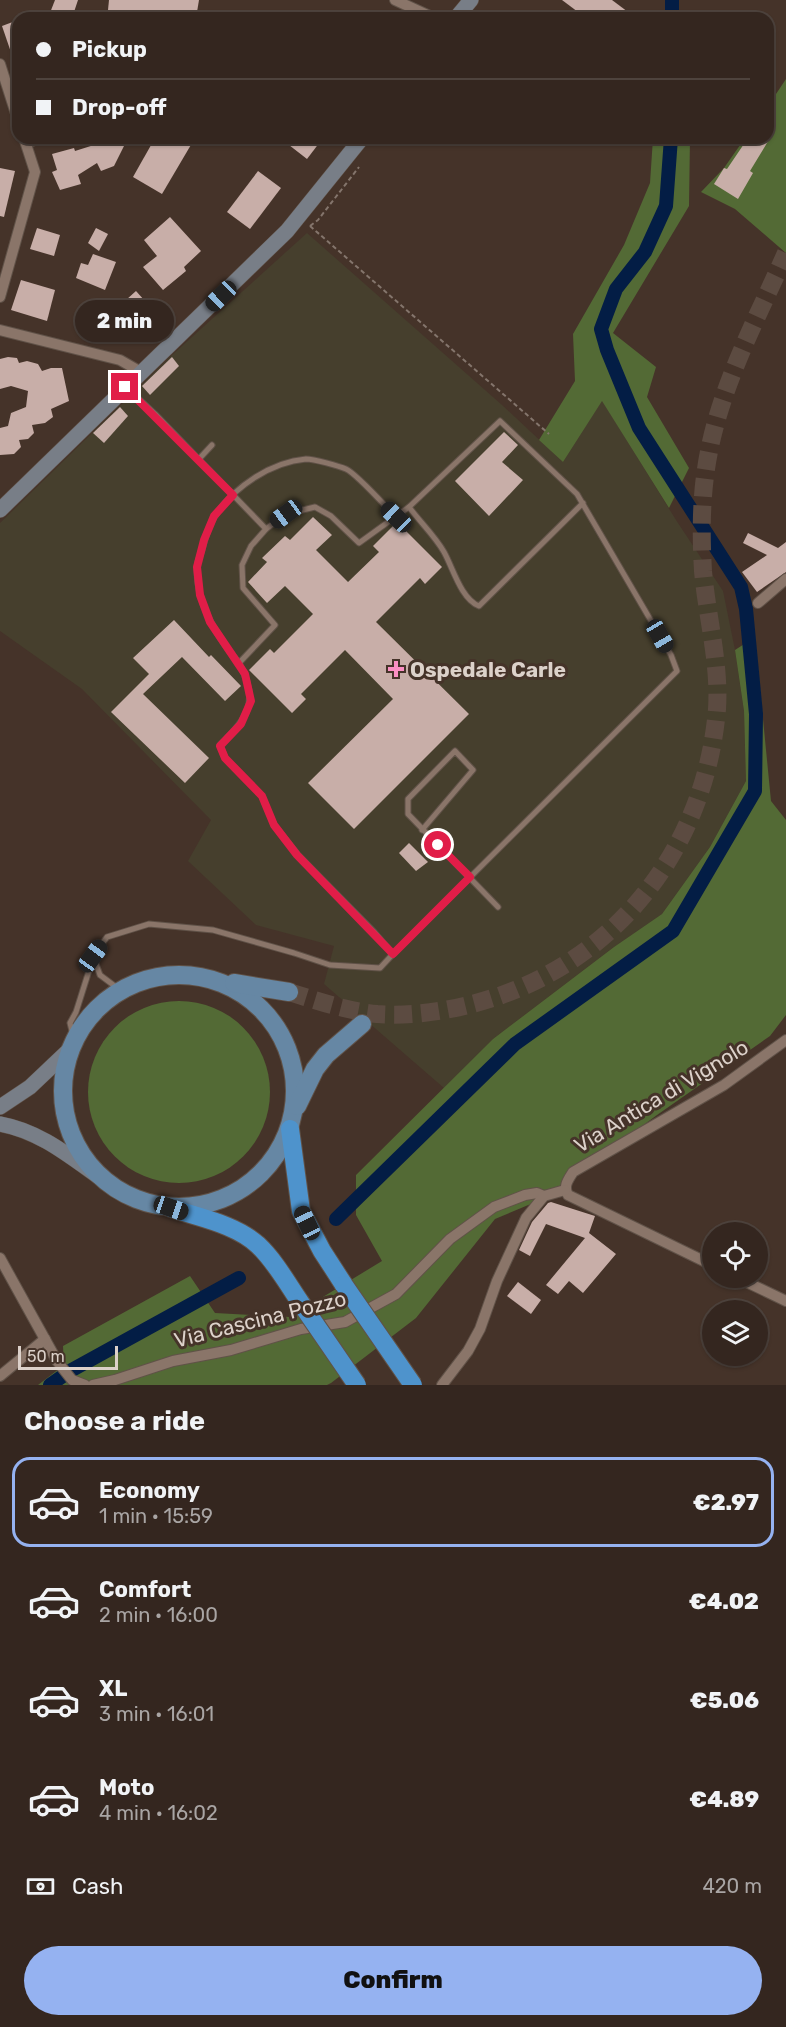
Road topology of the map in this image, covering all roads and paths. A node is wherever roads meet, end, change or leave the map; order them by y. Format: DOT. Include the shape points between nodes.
graph roads {
  1 [pos="395,0"];
  2 [pos="471,0"];
  3 [pos="421,12"];
  4 [pos="461,12"];
  5 [pos="0,64"];
  6 [pos="12,101"];
  7 [pos="26,144"];
  8 [pos="367,144"];
  9 [pos="360,165"];
  10 [pos="305,221"];
  11 [pos="0,297"];
  12 [pos="0,330"];
  13 [pos="141,372"];
  14 [pos="125,387"];
  15 [pos="549,434"];
  16 [pos="212,445"];
  17 [pos="199,459"];
  18 [pos="233,495"];
  19 [pos="583,503"];
  20 [pos="409,507"];
  21 [pos="0,510"];
  22 [pos="396,517"];
  23 [pos="266,529"];
  24 [pos="786,579"];
  25 [pos="758,603"];
  26 [pos="239,663"];
  27 [pos="422,830"];
  28 [pos="470,877"];
  29 [pos="498,907"];
  30 [pos="393,954"];
  31 [pos="93,956"];
  32 [pos="218,981"];
  33 [pos="120,990"];
  34 [pos="289,992"];
  35 [pos="362,1024"];
  36 [pos="786,1040"];
  37 [pos="71,1044"];
  38 [pos="0,1107"];
  39 [pos="295,1111"];
  40 [pos="0,1125"];
  41 [pos="290,1129"];
  42 [pos="99,1177"];
  43 [pos="565,1190"];
  44 [pos="544,1196"];
  45 [pos="171,1208"];
  46 [pos="0,1258"];
  47 [pos="702,1261"];
  48 [pos="759,1288"];
  49 [pos="786,1301"];
  50 [pos="45,1339"];
  51 [pos="0,1376"];
  52 [pos="81,1384"];
  53 [pos="93,1385"];
  54 [pos="357,1385"];
  55 [pos="413,1385"];
  56 [pos="442,1385"];
  1 -- 3 [label="street"];
  2 -- 4 [label="street"];
  5 -- 6 [label="street"];
  7 -- 11 [label="street" via="35,172"];
  8 -- 10 [label="street"];
  9 -- 10 [label="path" via="318,220"];
  10 -- 13 [label="street" via="287,231"];
  10 -- 15 [label="path"];
  12 -- 13 [label="street" via="120,360"];
  13 -- 14 [label="street"];
  14 -- 17 [label="lane"];
  14 -- 21 [label="street"];
  16 -- 17 [label="lane"];
  17 -- 18 [label="lane"];
  18 -- 22 [label="lane" via="274,466 308,459 347,470"];
  18 -- 23 [label="lane"];
  18 -- 26 [label="lane" via="214,516 197,567 200,595 210,622"];
  19 -- 20 [label="lane" via="500,421"];
  19 -- 20 [label="lane" via="479,606 458,583 444,552"];
  19 -- 28 [label="lane" via="677,671"];
  20 -- 22 [label="lane"];
  22 -- 23 [label="lane" via="359,543 331,516 315,507 286,514"];
  23 -- 26 [label="lane" via="251,546 242,565 243,588 275,625"];
  24 -- 25 [label="street"];
  26 -- 30 [label="lane" via="251,701 241,724 220,746 225,758 262,796 274,825 297,855"];
  27 -- 27 [label="lane" via="408,813 408,799 455,751 473,770"];
  27 -- 28 [label="lane"];
  28 -- 29 [label="lane"];
  28 -- 30 [label="lane"];
  30 -- 31 [label="lane" via="380,968 330,965 213,930 149,924 107,938"];
  31 -- 33 [label="lane" via="100,975"];
  31 -- 37 [label="lane" via="70,1023"];
  32 -- 33 [label="main road" via="185,974 151,977"];
  32 -- 34 [label="main road"];
  32 -- 39 [label="main road" via="247,996 271,1018 288,1047 296,1078"];
  33 -- 37 [label="main road" via="94,1011"];
  35 -- 39 [label="main road" via="326,1055"];
  36 -- 43 [label="street, Via Antica di Vignolo" via="724,1085 573,1173"];
  37 -- 38 [label="street" via="30,1087"];
  37 -- 42 [label="main road" via="62,1084 64,1118 77,1150"];
  39 -- 41 [label="main road"];
  40 -- 42 [label="street" via="48,1142"];
  41 -- 45 [label="main road" via="272,1162 244,1188 209,1204"];
  41 -- 55 [label="highway, bridge" via="301,1211 322,1251"];
  42 -- 45 [label="main road" via="132,1198"];
  43 -- 44 [label="street"];
  43 -- 47 [label="street" via="568,1195"];
  44 -- 53 [label="street, Via Cascina Pozzo" via="525,1195 494,1207 450,1239 396,1294 345,1322 173,1361"];
  44 -- 56 [label="street" via="526,1218 480,1329"];
  45 -- 54 [label="highway, bridge" via="229,1227 258,1246"];
  46 -- 50 [label="street"];
  48 -- 49 [label="street"];
  50 -- 51 [label="street"];
  50 -- 52 [label="street" via="57,1361"];
}
